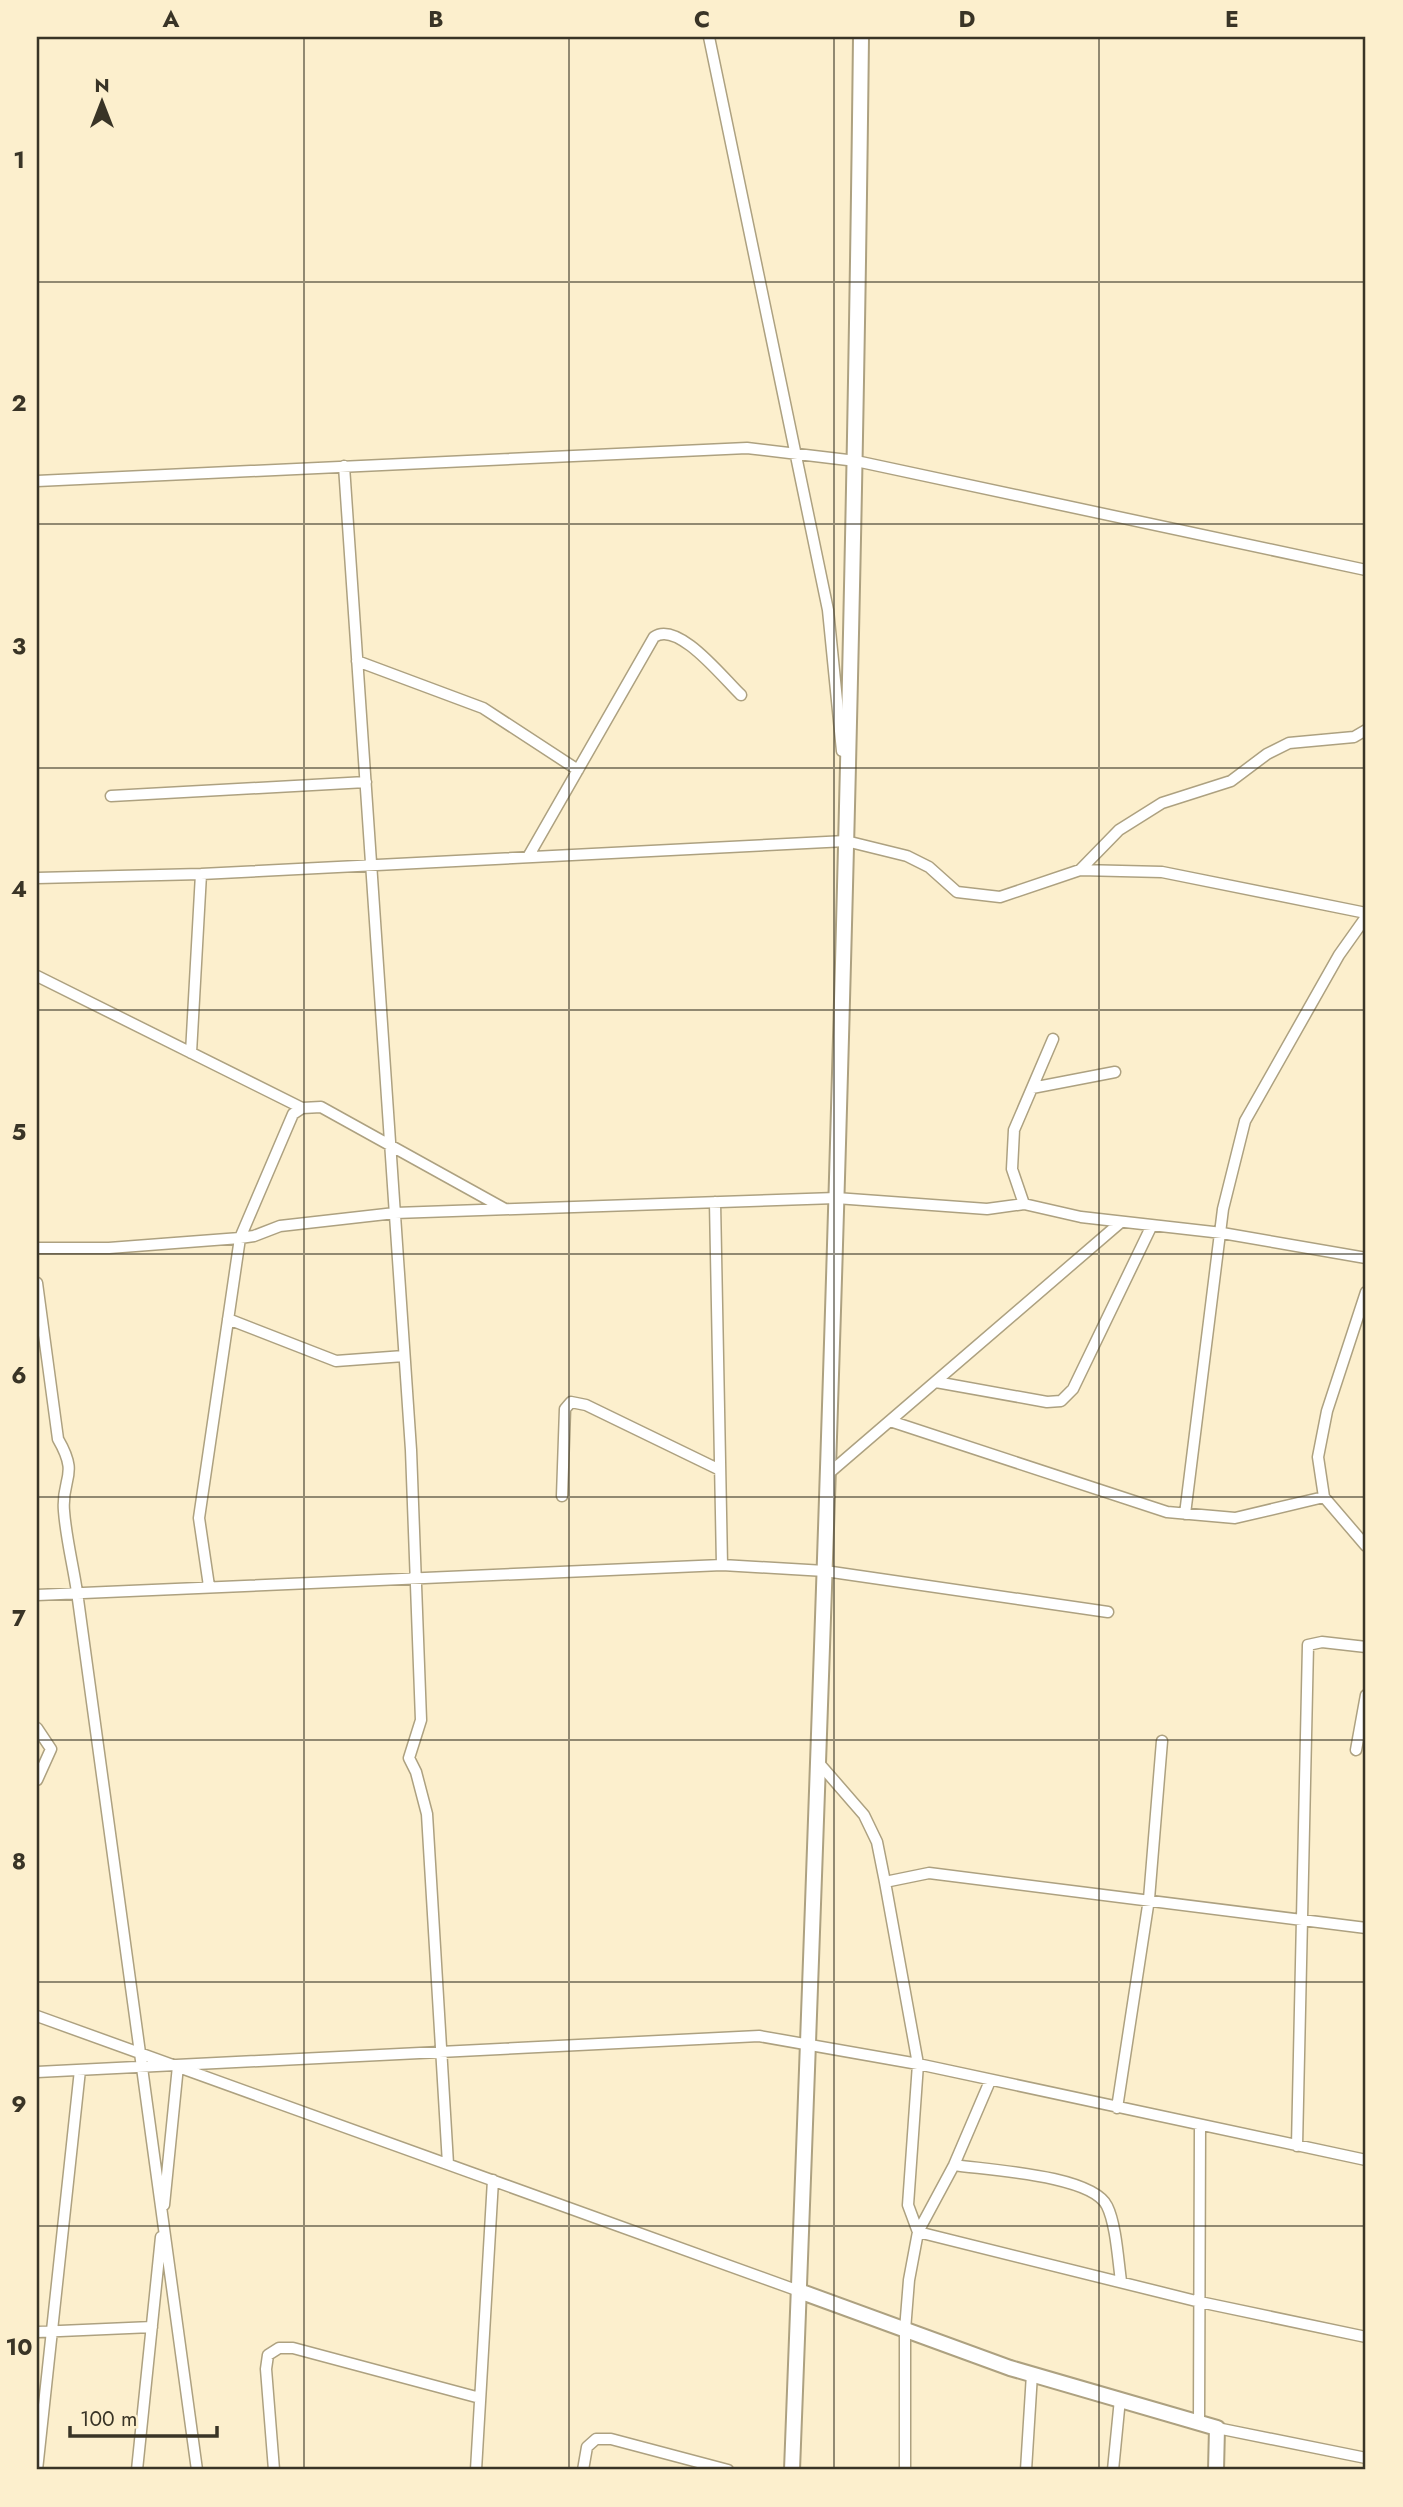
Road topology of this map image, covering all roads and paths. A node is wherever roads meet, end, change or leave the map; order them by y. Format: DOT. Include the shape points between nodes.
graph roads {
  1 [pos="709,37"];
  2 [pos="861,37"];
  3 [pos="797,452"];
  4 [pos="856,461"];
  5 [pos="344,466"];
  6 [pos="37,481"];
  7 [pos="1366,569"];
  8 [pos="358,661"];
  9 [pos="741,695"];
  10 [pos="1366,730"];
  11 [pos="578,770"];
  12 [pos="366,782"];
  13 [pos="111,796"];
  14 [pos="847,797"];
  15 [pos="846,841"];
  16 [pos="528,857"];
  17 [pos="371,865"];
  18 [pos="1080,870"];
  19 [pos="201,874"];
  20 [pos="37,878"];
  21 [pos="1366,915"];
  22 [pos="37,976"];
  23 [pos="1053,1039"];
  24 [pos="191,1053"];
  25 [pos="1115,1072"];
  26 [pos="1032,1088"];
  27 [pos="302,1108"];
  28 [pos="390,1144"];
  29 [pos="836,1198"];
  30 [pos="715,1202"];
  31 [pos="1024,1204"];
  32 [pos="505,1209"];
  33 [pos="395,1213"];
  34 [pos="1121,1222"];
  35 [pos="1152,1225"];
  36 [pos="1222,1233"];
  37 [pos="240,1238"];
  38 [pos="37,1248"];
  39 [pos="1366,1258"];
  40 [pos="37,1283"];
  41 [pos="1366,1292"];
  42 [pos="228,1319"];
  43 [pos="404,1356"];
  44 [pos="936,1382"];
  45 [pos="890,1421"];
  46 [pos="720,1470"];
  47 [pos="828,1474"];
  48 [pos="562,1496"];
  49 [pos="1324,1497"];
  50 [pos="1185,1514"];
  51 [pos="1366,1546"];
  52 [pos="722,1565"];
  53 [pos="825,1571"];
  54 [pos="415,1577"];
  55 [pos="209,1586"];
  56 [pos="78,1592"];
  57 [pos="37,1595"];
  58 [pos="1108,1612"];
  59 [pos="1366,1647"];
  60 [pos="1366,1695"];
  61 [pos="37,1728"];
  62 [pos="1162,1741"];
  63 [pos="1356,1750"];
  64 [pos="818,1762"];
  65 [pos="37,1780"];
  66 [pos="886,1882"];
  67 [pos="1149,1899"];
  68 [pos="1303,1919"];
  69 [pos="1366,1928"];
  70 [pos="37,2016"];
  71 [pos="808,2043"];
  72 [pos="138,2052"];
  73 [pos="441,2053"];
  74 [pos="918,2064"];
  75 [pos="178,2066"];
  76 [pos="141,2068"];
  77 [pos="80,2070"];
  78 [pos="37,2072"];
  79 [pos="990,2081"];
  80 [pos="1117,2108"];
  81 [pos="1200,2125"];
  82 [pos="1297,2146"];
  83 [pos="1366,2160"];
  84 [pos="449,2164"];
  85 [pos="954,2165"];
  86 [pos="493,2180"];
  87 [pos="162,2221"];
  88 [pos="918,2232"];
  89 [pos="1122,2281"];
  90 [pos="799,2291"];
  91 [pos="1199,2302"];
  92 [pos="152,2327"];
  93 [pos="905,2330"];
  94 [pos="50,2331"];
  95 [pos="37,2332"];
  96 [pos="1366,2337"];
  97 [pos="1032,2374"];
  98 [pos="480,2398"];
  99 [pos="1120,2399"];
  100 [pos="1199,2423"];
  101 [pos="1217,2428"];
  102 [pos="1366,2458"];
  103 [pos="37,2470"];
  104 [pos="137,2470"];
  105 [pos="197,2470"];
  106 [pos="274,2470"];
  107 [pos="476,2470"];
  108 [pos="583,2470"];
  109 [pos="728,2470"];
  110 [pos="792,2470"];
  111 [pos="905,2470"];
  112 [pos="1026,2470"];
  113 [pos="1113,2470"];
  114 [pos="1216,2470"];
  1 -- 3 [label="street"];
  2 -- 4 [label="street"];
  3 -- 4 [label="street"];
  3 -- 5 [label="street" via="747,447"];
  3 -- 14 [label="street" via="828,610"];
  4 -- 7 [label="street"];
  4 -- 14 [label="street"];
  5 -- 6 [label="street"];
  5 -- 8 [label="street"];
  8 -- 11 [label="street" via="483,708"];
  8 -- 12 [label="street"];
  9 -- 11 [label="street" via="683,639 660,632"];
  10 -- 18 [label="street" via="1354,737 1289,743 1231,781 1162,803 1119,830"];
  11 -- 16 [label="street"];
  12 -- 13 [label="street"];
  12 -- 17 [label="street"];
  14 -- 15 [label="street"];
  15 -- 16 [label="street"];
  15 -- 18 [label="street" via="907,856 929,867 957,892 1000,897"];
  15 -- 29 [label="street"];
  16 -- 17 [label="street"];
  17 -- 19 [label="street"];
  17 -- 28 [label="street"];
  18 -- 21 [label="street" via="1162,872"];
  19 -- 20 [label="street"];
  19 -- 24 [label="street"];
  21 -- 36 [label="street" via="1245,1121 1223,1209"];
  22 -- 24 [label="street"];
  23 -- 26 [label="street"];
  24 -- 27 [label="street"];
  25 -- 26 [label="street"];
  26 -- 31 [label="street" via="1014,1130 1012,1170"];
  27 -- 28 [label="street" via="321,1107"];
  27 -- 37 [label="street" via="293,1114"];
  28 -- 32 [label="street"];
  28 -- 33 [label="street"];
  29 -- 30 [label="street"];
  29 -- 31 [label="street" via="986,1209"];
  29 -- 47 [label="street"];
  30 -- 32 [label="street"];
  30 -- 46 [label="street"];
  31 -- 34 [label="street"];
  32 -- 33 [label="street"];
  33 -- 37 [label="street" via="280,1226"];
  33 -- 43 [label="street"];
  34 -- 35 [label="street"];
  34 -- 44 [label="street"];
  35 -- 36 [label="street"];
  35 -- 44 [label="street" via="1073,1389 1061,1401"];
  36 -- 39 [label="street"];
  36 -- 50 [label="street"];
  37 -- 38 [label="street" via="109,1248"];
  37 -- 42 [label="street"];
  40 -- 56 [label="street" via="58,1439 71,1473 63,1508"];
  41 -- 49 [label="street" via="1326,1411 1318,1457"];
  42 -- 43 [label="street" via="336,1361"];
  42 -- 55 [label="street" via="199,1518"];
  43 -- 54 [label="street"];
  44 -- 45 [label="street"];
  45 -- 47 [label="street"];
  45 -- 50 [label="street" via="1167,1512"];
  46 -- 48 [label="street" via="571,1402 565,1409"];
  46 -- 52 [label="street"];
  47 -- 53 [label="street"];
  49 -- 50 [label="street" via="1235,1518"];
  49 -- 51 [label="street"];
  52 -- 53 [label="street"];
  52 -- 54 [label="street"];
  53 -- 58 [label="street"];
  53 -- 64 [label="street"];
  54 -- 55 [label="street"];
  54 -- 73 [label="street" via="421,1720 409,1758 427,1814"];
  55 -- 56 [label="street"];
  56 -- 57 [label="street"];
  56 -- 72 [label="street"];
  59 -- 68 [label="street" via="1308,1645"];
  60 -- 63 [label="street"];
  61 -- 65 [label="street" via="51,1749"];
  62 -- 67 [label="street"];
  64 -- 66 [label="street" via="864,1815 877,1842"];
  64 -- 71 [label="street"];
  66 -- 67 [label="street" via="929,1873"];
  66 -- 74 [label="street"];
  67 -- 68 [label="street"];
  67 -- 80 [label="street"];
  68 -- 69 [label="street"];
  68 -- 82 [label="street"];
  70 -- 72 [label="street"];
  71 -- 73 [label="street" via="759,2036"];
  71 -- 74 [label="street"];
  71 -- 90 [label="street"];
  72 -- 75 [label="street"];
  72 -- 76 [label="street"];
  73 -- 75 [label="street"];
  73 -- 84 [label="street"];
  74 -- 79 [label="street"];
  74 -- 88 [label="street" via="908,2205"];
  75 -- 76 [label="street"];
  75 -- 84 [label="street"];
  75 -- 87 [label="street"];
  76 -- 77 [label="street"];
  76 -- 87 [label="street"];
  77 -- 78 [label="street"];
  77 -- 94 [label="street"];
  79 -- 80 [label="street"];
  79 -- 85 [label="street"];
  80 -- 81 [label="street"];
  81 -- 82 [label="street"];
  81 -- 91 [label="street"];
  82 -- 83 [label="street"];
  84 -- 86 [label="street"];
  85 -- 88 [label="street"];
  85 -- 89 [label="street" via="1071,2183 1094,2192 1107,2206"];
  86 -- 90 [label="street"];
  86 -- 98 [label="street"];
  87 -- 92 [label="street"];
  87 -- 105 [label="street"];
  88 -- 89 [label="street"];
  88 -- 93 [label="street" via="908,2280"];
  89 -- 91 [label="street"];
  90 -- 93 [label="street"];
  90 -- 110 [label="street"];
  91 -- 96 [label="street"];
  91 -- 100 [label="street"];
  92 -- 94 [label="street"];
  92 -- 104 [label="street"];
  93 -- 97 [label="street"];
  93 -- 111 [label="street"];
  94 -- 95 [label="street"];
  94 -- 103 [label="street"];
  97 -- 99 [label="street"];
  97 -- 112 [label="street"];
  98 -- 106 [label="street" via="279,2348 268,2354 266,2369"];
  98 -- 107 [label="street"];
  99 -- 100 [label="street"];
  99 -- 113 [label="street"];
  100 -- 101 [label="street"];
  101 -- 102 [label="street"];
  101 -- 114 [label="street"];
  108 -- 109 [label="street" via="587,2447 596,2439"];
}
